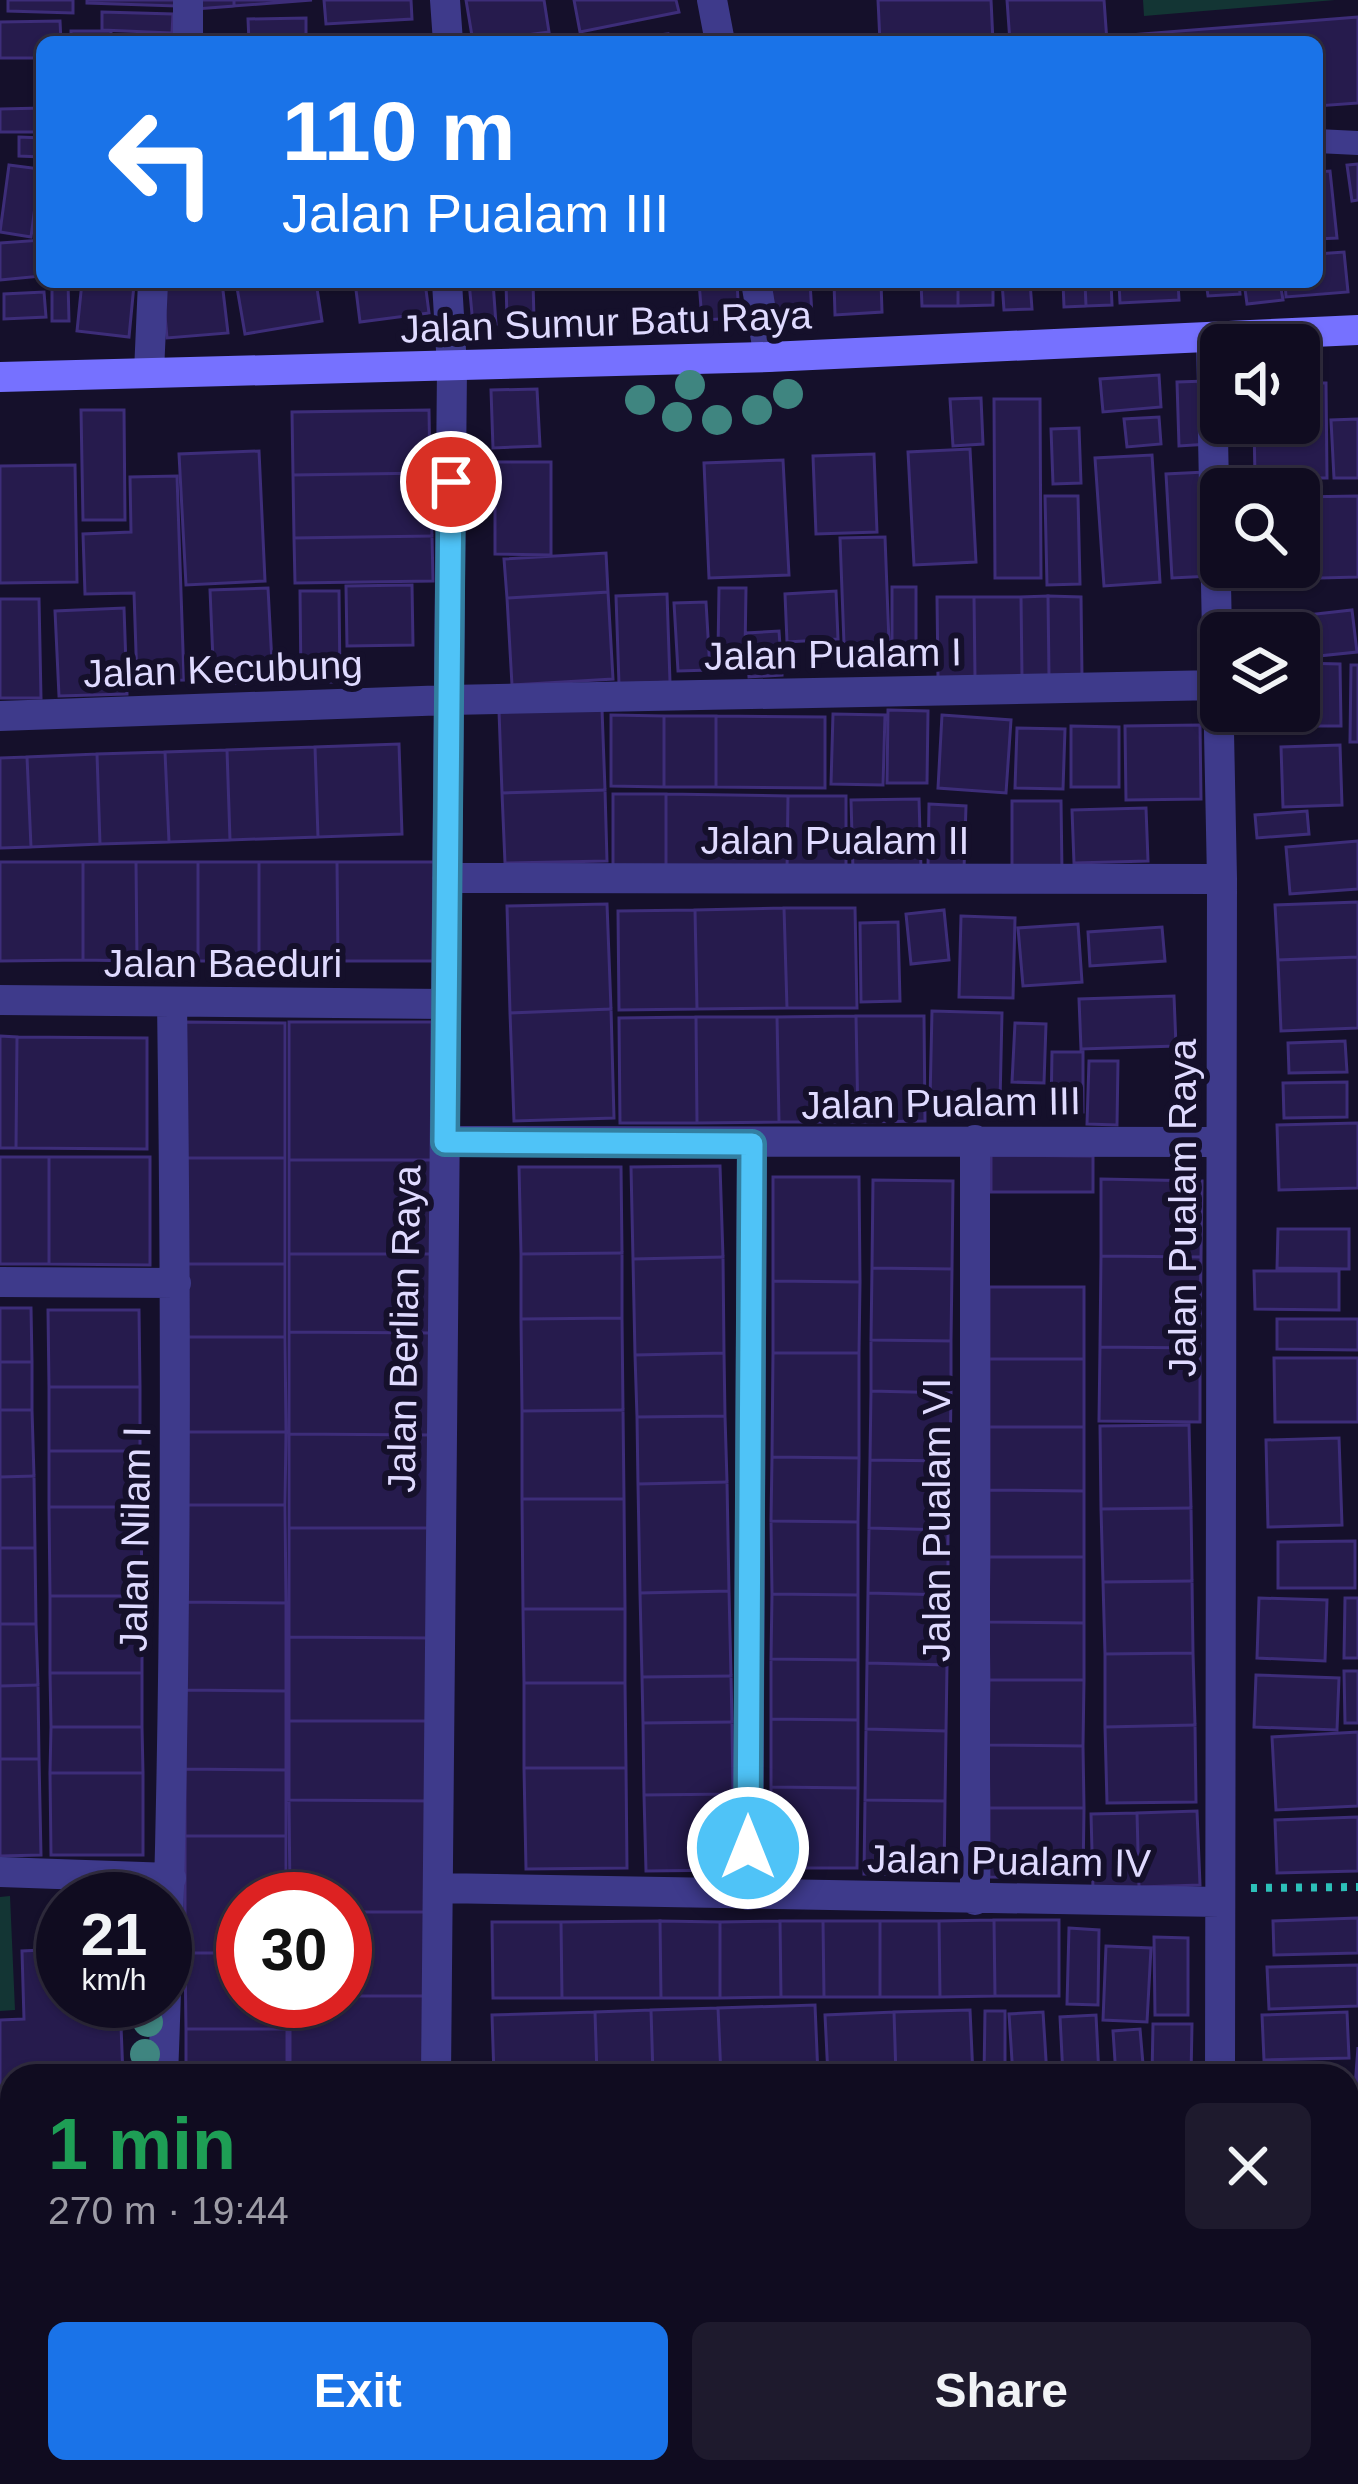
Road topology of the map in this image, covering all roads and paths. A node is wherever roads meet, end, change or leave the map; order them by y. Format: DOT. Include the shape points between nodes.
graph roads {
  1 [pos="188,0"];
  2 [pos="445,0"];
  3 [pos="712,0"];
  4 [pos="188,36"];
  5 [pos="448,36"];
  6 [pos="719,36"];
  7 [pos="1323,141"];
  8 [pos="1358,142"];
  9 [pos="153,288"];
  10 [pos="447,288"];
  11 [pos="757,288"];
  12 [pos="1358,330"];
  13 [pos="1320,333"];
  14 [pos="1200,340"];
  15 [pos="769,357"];
  16 [pos="452,367"];
  17 [pos="149,372"];
  18 [pos="0,377"];
  19 [pos="1213,444"];
  20 [pos="1217,612"];
  21 [pos="1200,685"];
  22 [pos="448,700"];
  23 [pos="0,716"];
  24 [pos="1220,732"];
  25 [pos="447,878"];
  26 [pos="1222,879"];
  27 [pos="0,1000"];
  28 [pos="172,1002"];
  29 [pos="446,1004"];
  30 [pos="975,1140"];
  31 [pos="445,1142"];
  32 [pos="1221,1142"];
  33 [pos="752,1144"];
  34 [pos="0,1282"];
  35 [pos="176,1282"];
  36 [pos="0,1872"];
  37 [pos="171,1872"];
  38 [pos="36,1873"];
  39 [pos="1358,1887"];
  40 [pos="438,1888"];
  41 [pos="748,1895"];
  42 [pos="1219,1896"];
  43 [pos="975,1900"];
  44 [pos="165,2028"];
  45 [pos="163,2064"];
  46 [pos="436,2064"];
  47 [pos="1220,2064"];
  1 -- 4 [label="street"];
  2 -- 5 [label="street"];
  3 -- 6 [label="street"];
  7 -- 8 [label="lane"];
  9 -- 17 [label="street"];
  10 -- 16 [label="street, Jalan Berlian Raya"];
  11 -- 15 [label="street"];
  12 -- 13 [label="street, Jalan Sumur Batu Raya"];
  14 -- 15 [label="street, Jalan Sumur Batu Raya"];
  15 -- 16 [label="street, Jalan Sumur Batu Raya"];
  16 -- 17 [label="street, Jalan Sumur Batu Raya"];
  16 -- 22 [label="street, Jalan Berlian Raya"];
  17 -- 18 [label="street, Jalan Sumur Batu Raya"];
  19 -- 20 [label="street, Jalan Pualam Raya"];
  21 -- 22 [label="street, Jalan Pualam I"];
  22 -- 23 [label="street, Jalan Kecubung"];
  22 -- 25 [label="street, Jalan Berlian Raya"];
  24 -- 26 [label="street, Jalan Pualam Raya"];
  25 -- 26 [label="street, Jalan Pualam II"];
  25 -- 29 [label="street, Jalan Berlian Raya"];
  26 -- 32 [label="street, Jalan Pualam Raya"];
  27 -- 28 [label="street, Jalan Baeduri"];
  28 -- 29 [label="street, Jalan Baeduri"];
  28 -- 35 [label="street, Jalan Nilam I"];
  29 -- 31 [label="street, Jalan Berlian Raya"];
  30 -- 32 [label="street, Jalan Pualam III"];
  30 -- 33 [label="street, Jalan Pualam III"];
  30 -- 43 [label="street, Jalan Pualam VI"];
  31 -- 33 [label="street, Jalan Pualam III"];
  31 -- 40 [label="street, Jalan Berlian Raya"];
  32 -- 42 [label="street, Jalan Pualam Raya"];
  33 -- 41 [label="street"];
  34 -- 35 [label="street"];
  35 -- 37 [label="street, Jalan Nilam I"];
  36 -- 38 [label="street"];
  39 -- 42 [label="path"];
  40 -- 41 [label="street, Jalan Pualam IV"];
  40 -- 46 [label="street, Jalan Berlian Raya"];
  41 -- 43 [label="street, Jalan Pualam IV"];
  42 -- 43 [label="street, Jalan Pualam IV"];
  42 -- 47 [label="street, Jalan Pualam Raya"];
  44 -- 45 [label="street, Jalan Nilam I"];
}
